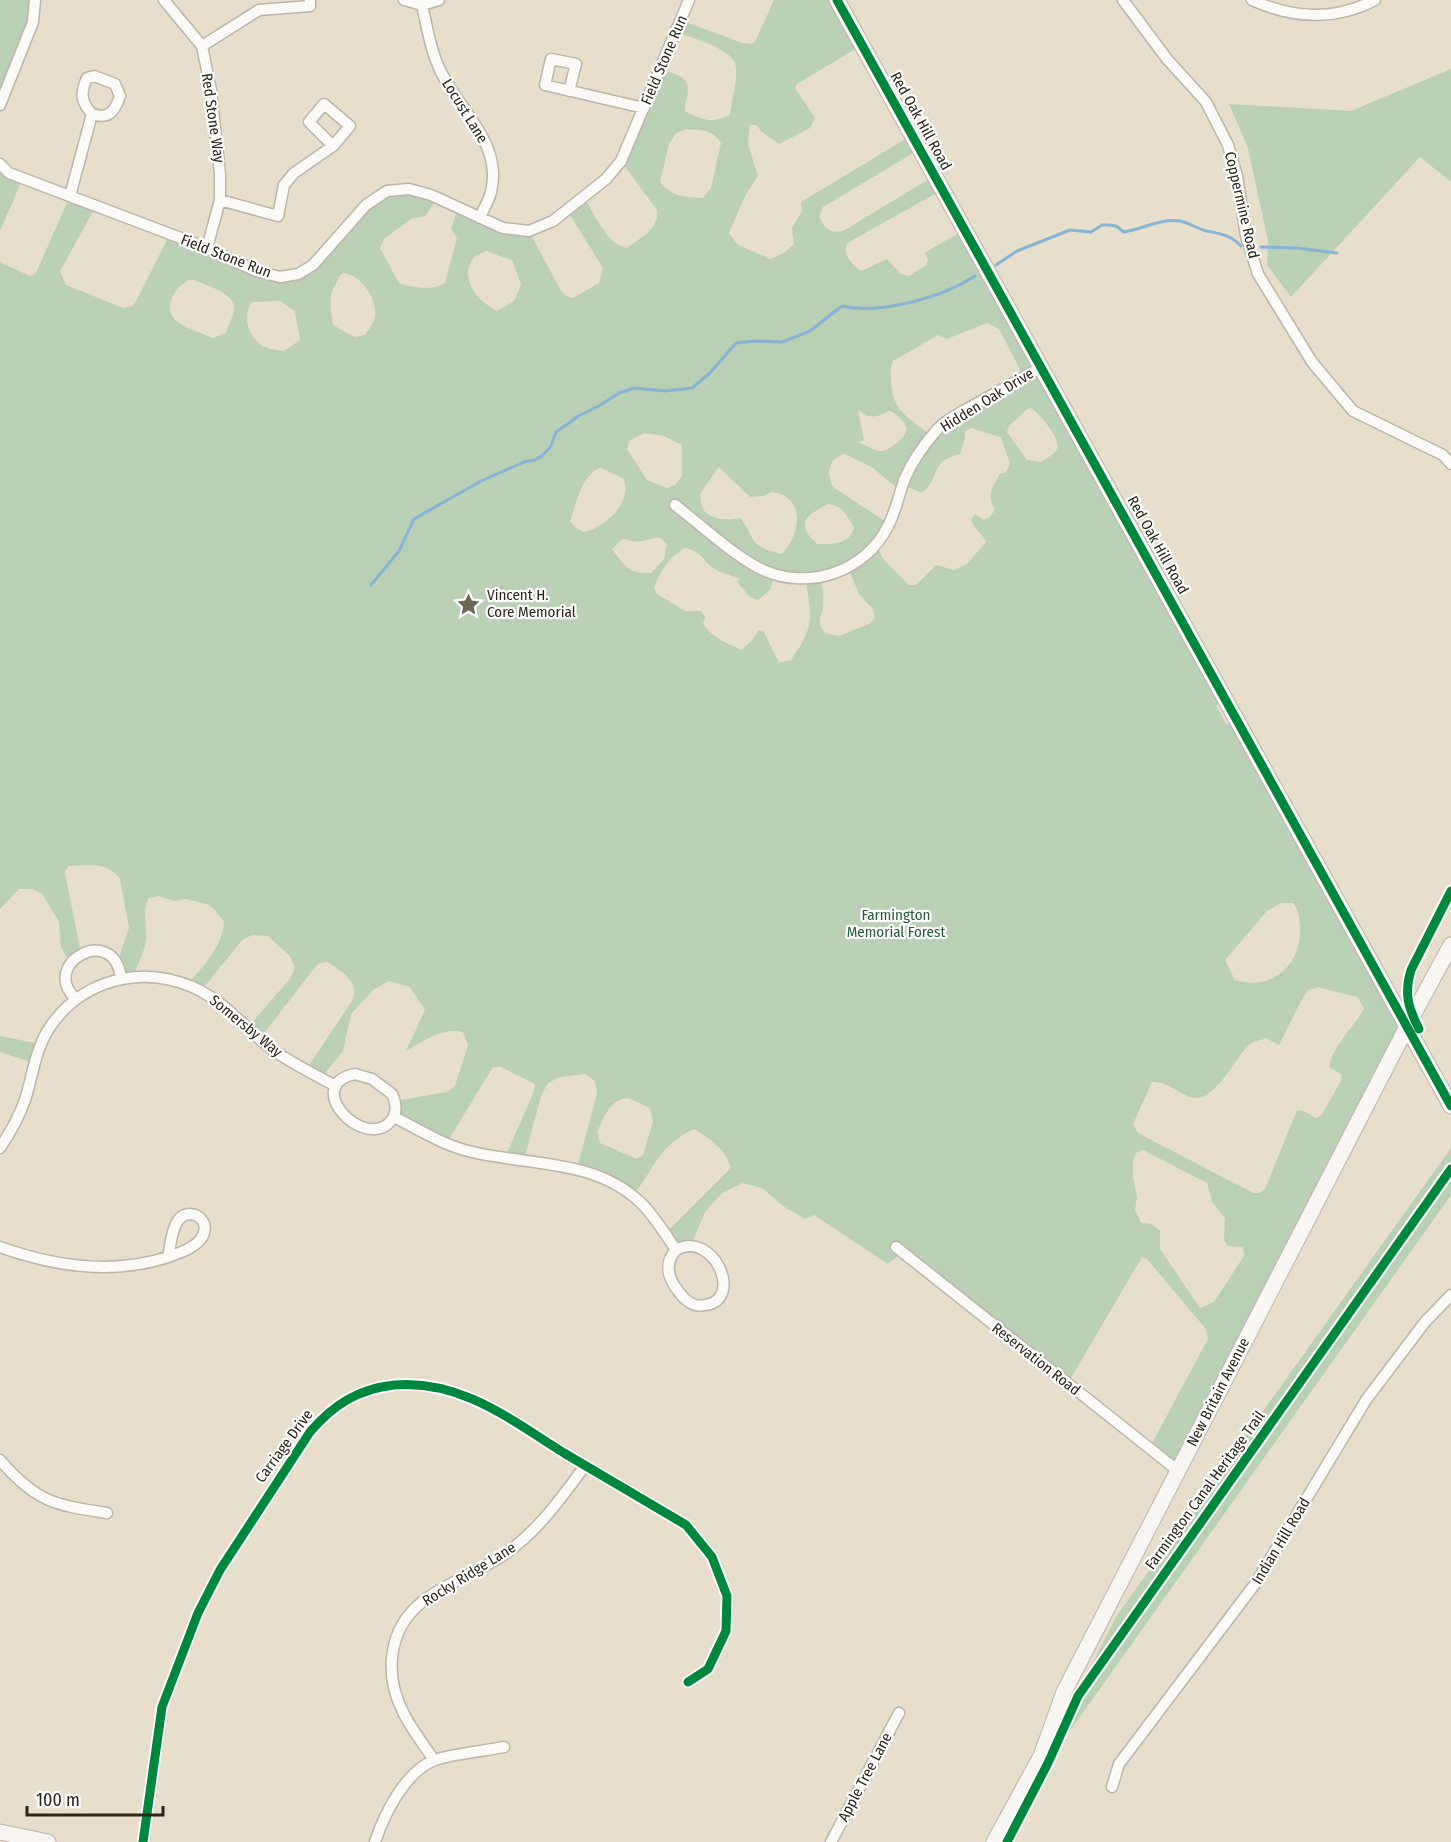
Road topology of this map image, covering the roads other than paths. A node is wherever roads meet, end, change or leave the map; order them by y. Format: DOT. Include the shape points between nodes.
graph roads {
  1 [pos="36,0"];
  2 [pos="164,0"];
  3 [pos="310,0"];
  4 [pos="404,0"];
  5 [pos="439,0"];
  6 [pos="689,0"];
  7 [pos="837,0"];
  8 [pos="1124,0"];
  9 [pos="1252,0"];
  10 [pos="1376,0"];
  11 [pos="259,5"];
  12 [pos="422,5"];
  13 [pos="202,46"];
  14 [pos="569,91"];
  15 [pos="0,105"];
  16 [pos="644,108"];
  17 [pos="92,114"];
  18 [pos="333,146"];
  19 [pos="0,164"];
  20 [pos="70,196"];
  21 [pos="220,200"];
  22 [pos="480,218"];
  23 [pos="207,248"];
  24 [pos="1040,368"];
  25 [pos="1451,464"];
  26 [pos="675,505"];
  27 [pos="1451,945"];
  28 [pos="122,978"];
  29 [pos="76,999"];
  30 [pos="1408,1026"];
  31 [pos="336,1086"];
  32 [pos="1451,1106"];
  33 [pos="394,1117"];
  34 [pos="0,1148"];
  35 [pos="0,1247"];
  36 [pos="896,1247"];
  37 [pos="676,1250"];
  38 [pos="168,1257"];
  39 [pos="1451,1295"];
  40 [pos="0,1460"];
  41 [pos="585,1466"];
  42 [pos="1177,1470"];
  43 [pos="107,1513"];
  44 [pos="688,1682"];
  45 [pos="899,1713"];
  46 [pos="504,1747"];
  47 [pos="434,1760"];
  48 [pos="1112,1787"];
  49 [pos="0,1832"];
  50 [pos="48,1842"];
  51 [pos="143,1842"];
  52 [pos="375,1842"];
  53 [pos="831,1842"];
  54 [pos="994,1842"];
  1 -- 15 [label="street" via="33,22"];
  2 -- 13 [label="street, Red Stone Way"];
  3 -- 11 [label="street" via="310,6"];
  4 -- 12 [label="street"];
  5 -- 12 [label="street"];
  6 -- 16 [label="street, Field Stone Run"];
  7 -- 24 [label="street, Red Oak Hill Road"];
  8 -- 25 [label="street, Coppermine Road" via="1167,59 1206,102 1228,145 1246,236 1258,274 1312,362 1353,411 1443,455"];
  9 -- 10 [label="street" via="1304,15 1335,14"];
  11 -- 13 [label="street"];
  12 -- 22 [label="street, Locust Lane" via="440,70 482,133 489,152 491,192"];
  13 -- 21 [label="street, Red Stone Way" via="211,90"];
  14 -- 16 [label="street"];
  16 -- 22 [label="street, Field Stone Run" via="621,161 606,179 553,221 529,231 503,228"];
  17 -- 20 [label="street"];
  18 -- 21 [label="street" via="294,172 284,185 278,216"];
  19 -- 20 [label="street, Field Stone Run" via="9,173"];
  20 -- 23 [label="street, Field Stone Run"];
  21 -- 23 [label="street, Red Stone Way"];
  22 -- 23 [label="street, Field Stone Run" via="431,195 409,189 387,191 366,205 313,265 298,274 280,277 256,271"];
  24 -- 26 [label="street, Hidden Oak Drive" via="937,430 906,476 877,545 836,573 814,578 764,570"];
  24 -- 30 [label="street, Red Oak Hill Road"];
  27 -- 30 [label="street, New Britain Avenue"];
  28 -- 29 [label="street, Somersby Way"];
  28 -- 29 [label="street" via="111,956 94,950 76,956 67,972 68,989"];
  28 -- 31 [label="street, Somersby Way" via="143,976 188,984 225,1007 274,1051"];
  29 -- 34 [label="street, Somersby Way" via="61,1012 40,1044 21,1110"];
  30 -- 32 [label="street, Red Oak Hill Road"];
  30 -- 42 [label="street, New Britain Avenue"];
  31 -- 33 [label="street" via="356,1074 372,1079 392,1094 396,1101"];
  31 -- 33 [label="street" via="336,1107 355,1123 377,1129"];
  33 -- 37 [label="street" via="446,1144 570,1167 621,1186 642,1204"];
  35 -- 38 [label="street" via="73,1265 125,1265"];
  36 -- 42 [label="street, Reservation Road"];
  37 -- 37 [label="street" via="667,1269 678,1291 695,1305 716,1301 724,1280 711,1257 699,1246"];
  39 -- 48 [label="street, Indian Hill Road" via="1425,1322 1365,1400 1255,1584 1119,1764"];
  40 -- 43 [label="street" via="16,1479 41,1498"];
  41 -- 44 [label="street, Carriage Drive" via="686,1525 712,1557 727,1596 726,1631 708,1669"];
  41 -- 47 [label="street, Rocky Ridge Lane" via="543,1522 523,1540 423,1602 402,1625 393,1647 391,1672 404,1714"];
  41 -- 51 [label="street, Carriage Drive" via="471,1398 426,1384 381,1386 361,1392 324,1415 226,1560 198,1614 162,1707"];
  42 -- 54 [label="street, New Britain Avenue" via="1064,1692 1041,1756"];
  45 -- 53 [label="street, Apple Tree Lane"];
  46 -- 47 [label="street"];
  47 -- 52 [label="street" via="396,1796"];
  49 -- 50 [label="street"];
}
